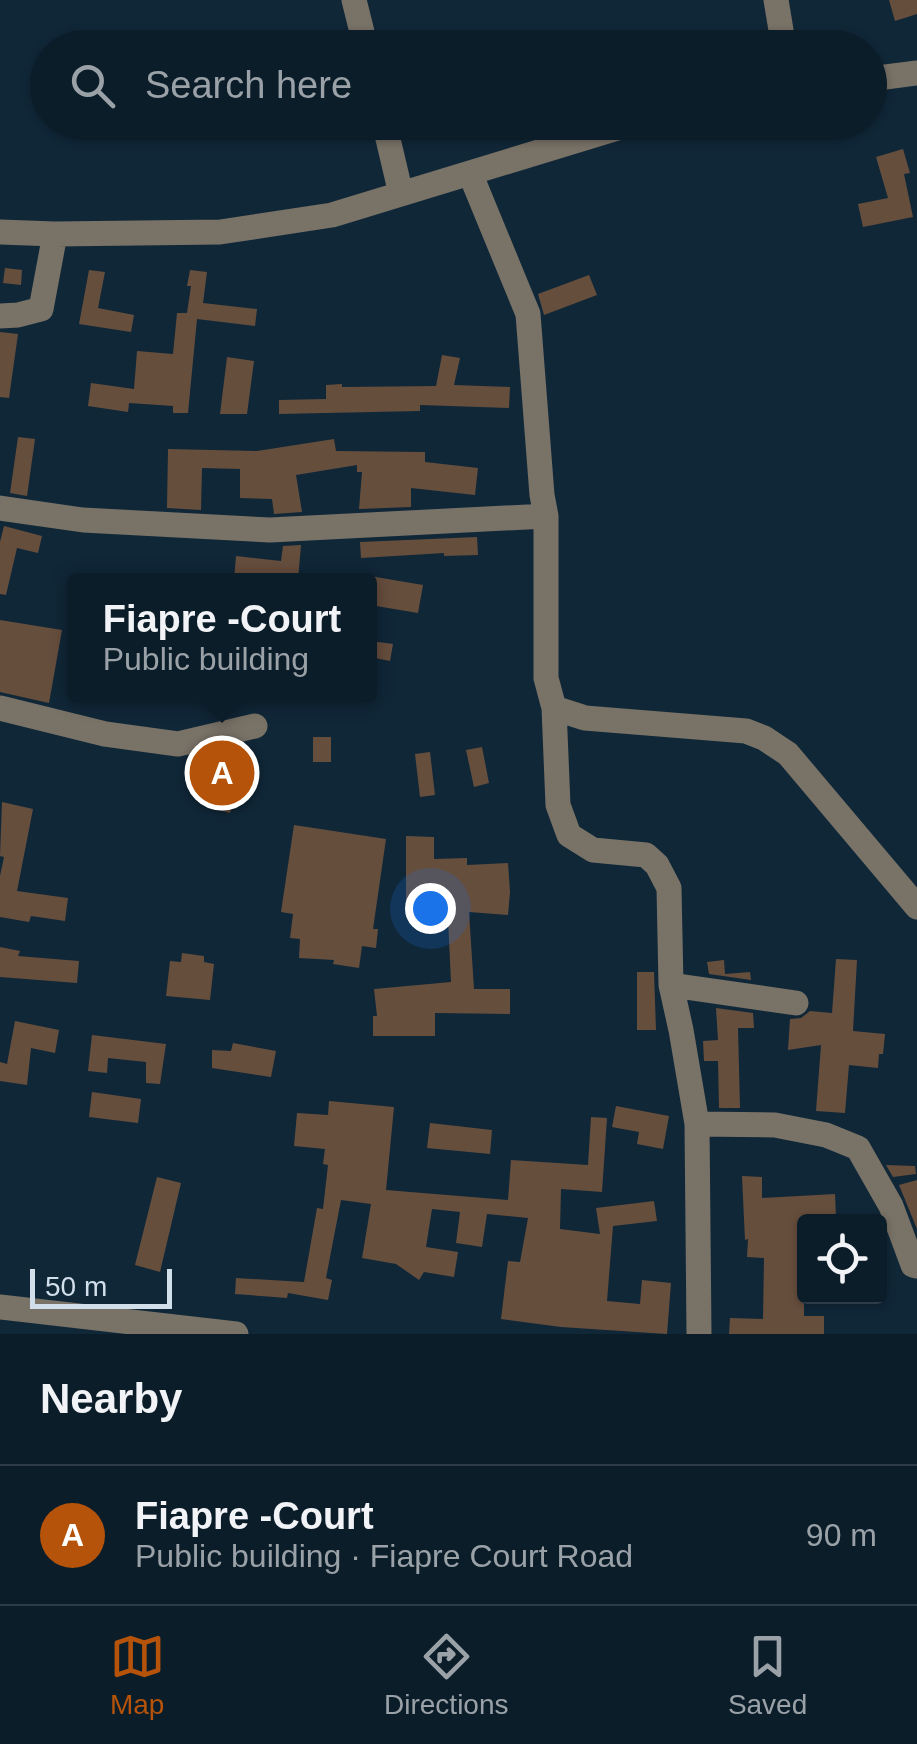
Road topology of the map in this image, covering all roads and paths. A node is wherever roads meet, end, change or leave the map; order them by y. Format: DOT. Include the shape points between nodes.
graph roads {
  1 [pos="354,0"];
  2 [pos="776,0"];
  3 [pos="362,30"];
  4 [pos="781,30"];
  5 [pos="917,73"];
  6 [pos="887,77"];
  7 [pos="388,140"];
  8 [pos="578,140"];
  9 [pos="470,173"];
  10 [pos="401,194"];
  11 [pos="0,232"];
  12 [pos="55,234"];
  13 [pos="0,316"];
  14 [pos="0,508"];
  15 [pos="546,516"];
  16 [pos="0,708"];
  17 [pos="554,708"];
  18 [pos="255,726"];
  19 [pos="917,907"];
  20 [pos="671,985"];
  21 [pos="796,1003"];
  22 [pos="697,1124"];
  23 [pos="917,1266"];
  24 [pos="0,1307"];
  25 [pos="60,1324"];
  26 [pos="236,1334"];
  27 [pos="699,1334"];
  1 -- 3 [label="street"];
  2 -- 4 [label="street"];
  5 -- 6 [label="street"];
  7 -- 10 [label="street"];
  8 -- 9 [label="street"];
  9 -- 10 [label="street"];
  9 -- 15 [label="street" via="528,314"];
  10 -- 12 [label="street" via="332,215 220,232"];
  11 -- 12 [label="street"];
  12 -- 13 [label="street" via="40,308"];
  14 -- 15 [label="street" via="82,520 281,530"];
  15 -- 17 [label="street" via="546,678"];
  16 -- 18 [label="street" via="178,744"];
  17 -- 19 [label="street" via="585,718 746,730 764,738 788,754"];
  17 -- 20 [label="street" via="558,805 569,835 593,850 646,855 669,888"];
  20 -- 21 [label="street"];
  20 -- 22 [label="street"];
  22 -- 23 [label="street" via="775,1125 858,1148"];
  22 -- 27 [label="street"];
  24 -- 25 [label="street"];
  25 -- 26 [label="street"];
}
